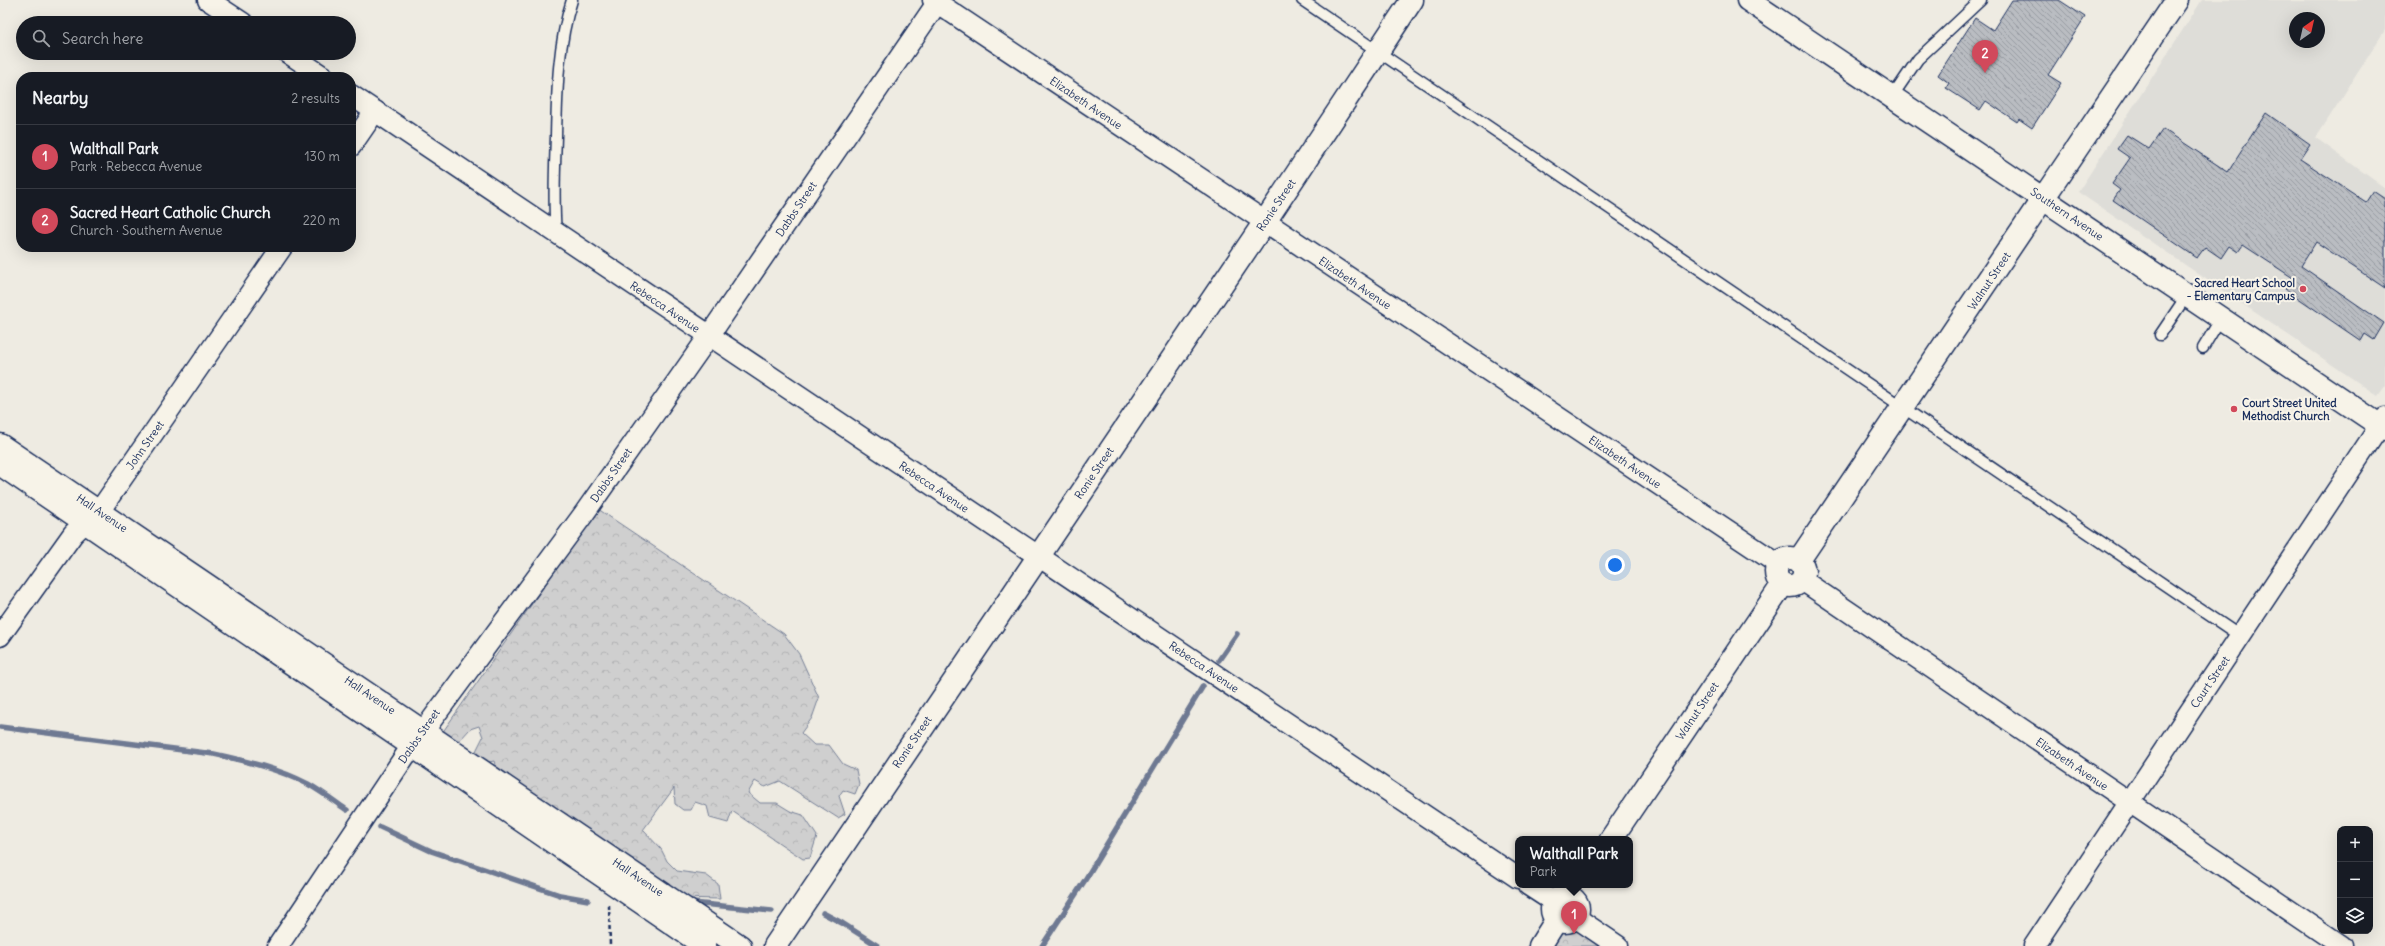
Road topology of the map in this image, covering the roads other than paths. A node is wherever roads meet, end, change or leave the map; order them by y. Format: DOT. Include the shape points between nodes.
graph roads {
  1 [pos="208,0"];
  2 [pos="572,0"];
  3 [pos="1302,0"];
  4 [pos="1412,0"];
  5 [pos="1748,0"];
  6 [pos="1981,0"];
  7 [pos="2177,0"];
  8 [pos="936,1"];
  9 [pos="232,16"];
  10 [pos="1377,51"];
  11 [pos="298,60"];
  12 [pos="316,72"];
  13 [pos="1892,97"];
  14 [pos="356,98"];
  15 [pos="375,111"];
  16 [pos="356,139"];
  17 [pos="2044,199"];
  18 [pos="1264,222"];
  19 [pos="556,233"];
  20 [pos="279,252"];
  21 [pos="2187,296"];
  22 [pos="2221,318"];
  23 [pos="2160,335"];
  24 [pos="709,336"];
  25 [pos="2203,348"];
  26 [pos="1903,407"];
  27 [pos="2383,424"];
  28 [pos="0,445"];
  29 [pos="0,464"];
  30 [pos="91,516"];
  31 [pos="1037,556"];
  32 [pos="1790,572"];
  33 [pos="0,636"];
  34 [pos="2240,636"];
  35 [pos="418,738"];
  36 [pos="2129,803"];
  37 [pos="1613,836"];
  38 [pos="1515,876"];
  39 [pos="1534,888"];
  40 [pos="1568,904"];
  41 [pos="278,946"];
  42 [pos="705,946"];
  43 [pos="740,946"];
  44 [pos="775,946"];
  45 [pos="1540,946"];
  46 [pos="1618,946"];
  47 [pos="2034,946"];
  48 [pos="2342,946"];
  1 -- 9 [label="street"];
  2 -- 19 [label="lane" via="566,17 557,85 554,204"];
  3 -- 10 [label="lane"];
  4 -- 10 [label="street, Ronie Street"];
  5 -- 13 [label="street, Southern Avenue"];
  6 -- 13 [label="lane" via="1918,60"];
  7 -- 17 [label="street, Walnut Street"];
  8 -- 18 [label="street, Elizabeth Avenue"];
  8 -- 24 [label="street, Dabbs Street"];
  10 -- 18 [label="street, Ronie Street"];
  10 -- 26 [label="lane"];
  11 -- 12 [label="street"];
  13 -- 17 [label="street, Southern Avenue"];
  14 -- 15 [label="street, Rebecca Avenue"];
  15 -- 16 [label="street"];
  15 -- 19 [label="street, Rebecca Avenue"];
  17 -- 21 [label="street, Southern Avenue"];
  17 -- 26 [label="street, Walnut Street"];
  18 -- 31 [label="street, Ronie Street"];
  18 -- 32 [label="street, Elizabeth Avenue"];
  19 -- 24 [label="street, Rebecca Avenue"];
  20 -- 30 [label="street, John Street" via="105,503"];
  21 -- 22 [label="street, Southern Avenue"];
  21 -- 23 [label="lane"];
  22 -- 25 [label="lane"];
  22 -- 27 [label="street, Southern Avenue"];
  24 -- 31 [label="street, Rebecca Avenue"];
  24 -- 35 [label="street, Dabbs Street" via="583,515"];
  26 -- 32 [label="street, Walnut Street"];
  26 -- 34 [label="lane"];
  27 -- 34 [label="street, Court Street"];
  28 -- 30 [label="street, Hall Avenue"];
  29 -- 30 [label="street, Hall Avenue"];
  30 -- 33 [label="street, John Street" via="73,534"];
  30 -- 35 [label="street, Hall Avenue"];
  31 -- 38 [label="street, Rebecca Avenue"];
  31 -- 44 [label="street, Ronie Street"];
  32 -- 36 [label="street, Elizabeth Avenue"];
  32 -- 37 [label="street, Walnut Street"];
  34 -- 36 [label="street, Court Street"];
  35 -- 41 [label="street, Dabbs Street"];
  35 -- 42 [label="street, Hall Avenue" via="618,887"];
  35 -- 43 [label="street, Hall Avenue"];
  36 -- 47 [label="street, Court Street"];
  36 -- 48 [label="street, Elizabeth Avenue"];
  39 -- 40 [label="street"];
  40 -- 45 [label="street"];
  40 -- 46 [label="street"];
}
